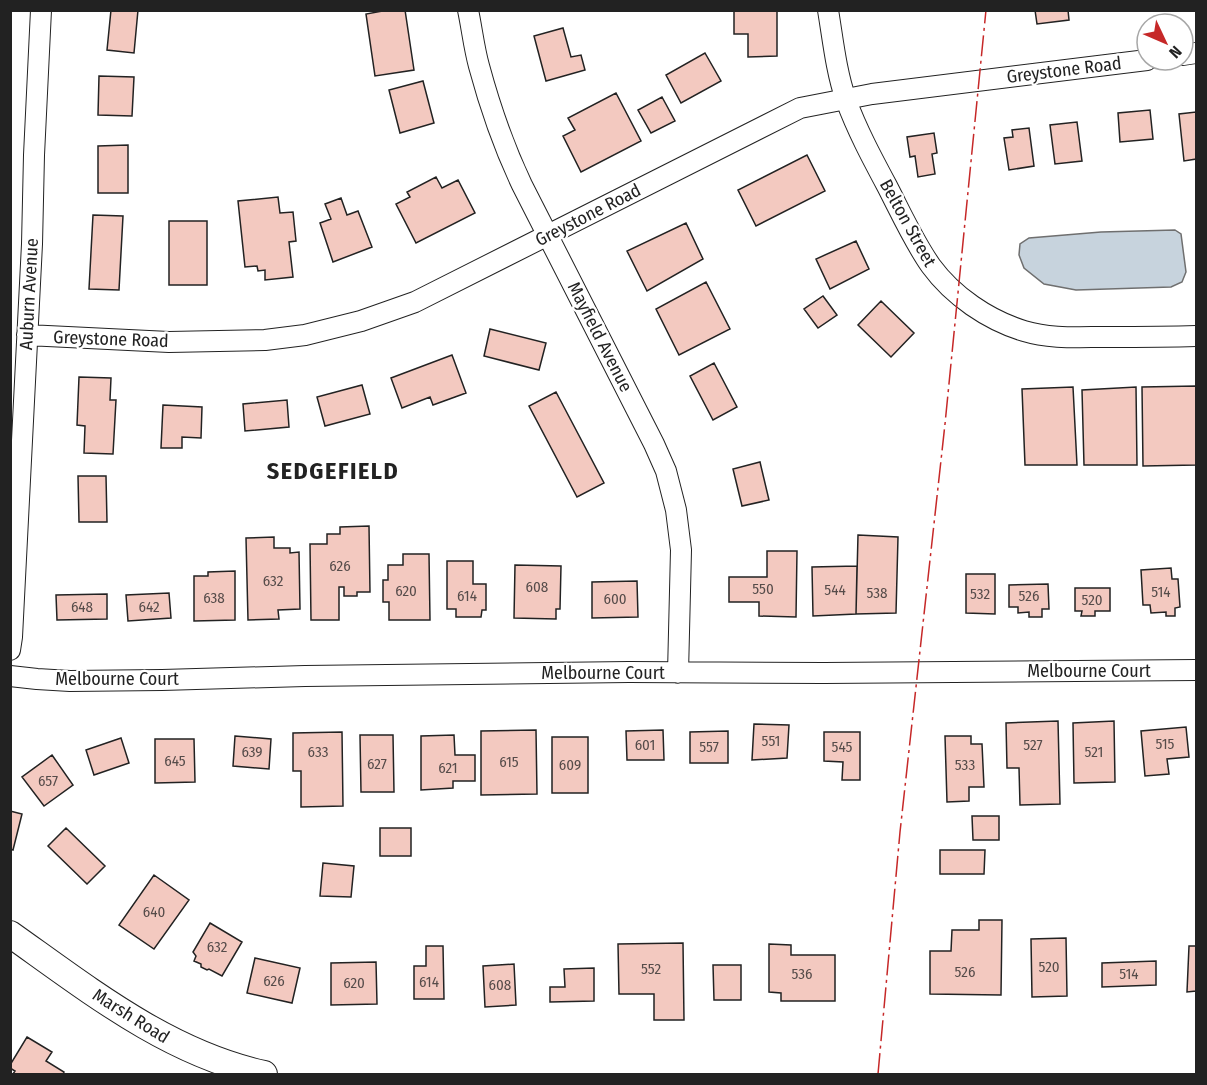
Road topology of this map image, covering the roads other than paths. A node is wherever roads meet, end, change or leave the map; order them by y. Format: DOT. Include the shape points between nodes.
graph roads {
  1 [pos="41,10"];
  2 [pos="468,10"];
  3 [pos="828,10"];
  4 [pos="1135,62"];
  5 [pos="846,98"];
  6 [pos="548,235"];
  7 [pos="27,335"];
  8 [pos="1197,336"];
  9 [pos="10,650"];
  10 [pos="1197,670"];
  11 [pos="678,673"];
  12 [pos="10,676"];
  13 [pos="10,934"];
  14 [pos="264,1074"];
  1 -- 7 [label="street, Auburn Avenue"];
  2 -- 6 [label="street, Mayfield Avenue" via="497,126"];
  3 -- 5 [label="street, Belton Street"];
  4 -- 5 [label="street, Greystone Road"];
  5 -- 6 [label="street, Greystone Road" via="800,108"];
  5 -- 8 [label="street, Belton Street" via="857,130 927,259 942,279 973,306 1025,332 1058,337"];
  6 -- 7 [label="street, Greystone Road" via="415,302 305,335 169,342"];
  6 -- 11 [label="street, Mayfield Avenue" via="666,471 681,550"];
  7 -- 9 [label="street, Auburn Avenue"];
  10 -- 11 [label="street, Melbourne Court"];
  11 -- 12 [label="street, Melbourne Court" via="70,681"];
  13 -- 14 [label="street, Marsh Road" via="156,1033 208,1057"];
}
